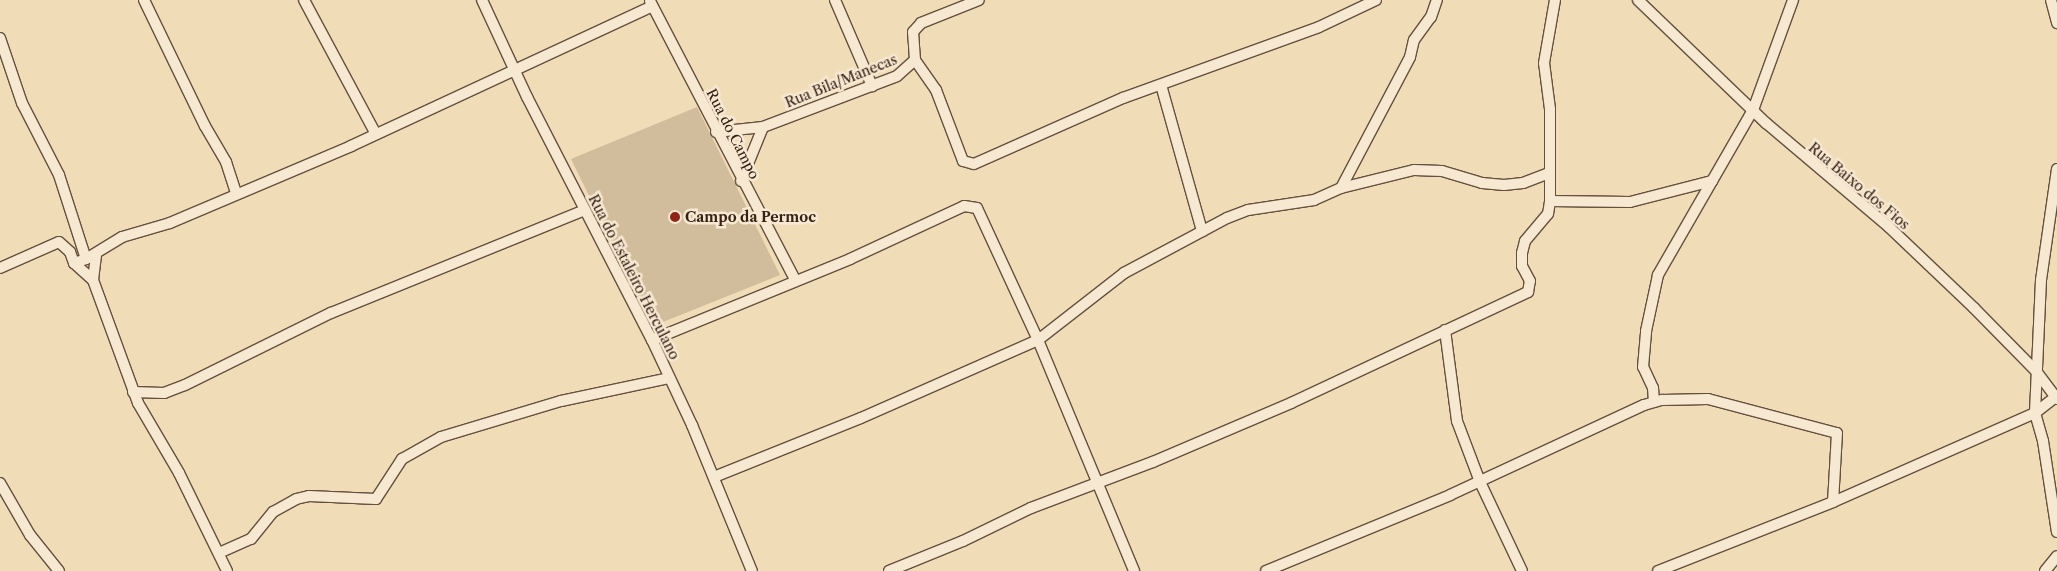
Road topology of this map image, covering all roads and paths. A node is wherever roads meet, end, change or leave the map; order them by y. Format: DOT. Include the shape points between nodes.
graph roads {
  1 [pos="144,0"];
  2 [pos="304,0"];
  3 [pos="482,0"];
  4 [pos="835,0"];
  5 [pos="979,0"];
  6 [pos="1376,0"];
  7 [pos="1437,0"];
  8 [pos="1555,0"];
  9 [pos="1638,0"];
  10 [pos="1793,0"];
  11 [pos="2051,0"];
  12 [pos="651,2"];
  13 [pos="2057,23"];
  14 [pos="0,38"];
  15 [pos="915,60"];
  16 [pos="515,68"];
  17 [pos="1161,85"];
  18 [pos="872,86"];
  19 [pos="1754,110"];
  20 [pos="763,127"];
  21 [pos="716,132"];
  22 [pos="376,134"];
  23 [pos="2057,169"];
  24 [pos="1549,172"];
  25 [pos="741,181"];
  26 [pos="1712,181"];
  27 [pos="1341,188"];
  28 [pos="236,193"];
  29 [pos="1550,201"];
  30 [pos="585,210"];
  31 [pos="1202,231"];
  32 [pos="96,254"];
  33 [pos="86,259"];
  34 [pos="74,263"];
  35 [pos="0,268"];
  36 [pos="93,280"];
  37 [pos="794,280"];
  38 [pos="1445,330"];
  39 [pos="652,340"];
  40 [pos="1038,340"];
  41 [pos="2036,371"];
  42 [pos="669,378"];
  43 [pos="133,392"];
  44 [pos="2056,397"];
  45 [pos="1654,402"];
  46 [pos="2035,413"];
  47 [pos="714,477"];
  48 [pos="1480,482"];
  49 [pos="0,483"];
  50 [pos="1096,484"];
  51 [pos="1833,502"];
  52 [pos="4,503"];
  53 [pos="2057,532"];
  54 [pos="219,553"];
  55 [pos="2057,556"];
  56 [pos="2050,568"];
  57 [pos="59,571"];
  58 [pos="227,571"];
  59 [pos="752,571"];
  60 [pos="889,571"];
  61 [pos="1134,571"];
  62 [pos="1266,571"];
  63 [pos="1522,571"];
  64 [pos="1658,571"];
  1 -- 28 [label="street" via="226,162"];
  2 -- 22 [label="street"];
  3 -- 16 [label="street, Rua do Estaleiro Herculano"];
  4 -- 18 [label="street"];
  5 -- 15 [label="street, Rua Bila/Manecas" via="921,23 914,32"];
  6 -- 17 [label="street" via="1319,27"];
  7 -- 27 [label="street" via="1431,18 1414,40 1410,57"];
  8 -- 24 [label="street" via="1544,63 1550,109"];
  9 -- 19 [label="street, Rua Baixo dos Fios"];
  10 -- 19 [label="street"];
  11 -- 13 [label="street"];
  12 -- 16 [label="street"];
  12 -- 21 [label="street, Rua do Campo"];
  14 -- 33 [label="street" via="22,103 59,175"];
  15 -- 17 [label="street" via="929,76 963,161 969,164"];
  15 -- 18 [label="street, Rua Bila/Manecas" via="897,76"];
  16 -- 22 [label="street"];
  16 -- 30 [label="street, Rua do Estaleiro Herculano"];
  17 -- 31 [label="street"];
  18 -- 20 [label="street, Rua Bila/Manecas"];
  19 -- 26 [label="street"];
  19 -- 41 [label="street, Rua Baixo dos Fios" via="1889,228"];
  20 -- 21 [label="street, Rua Bila/Manecas"];
  20 -- 25 [label="street"];
  21 -- 25 [label="street, Rua do Campo"];
  22 -- 28 [label="street"];
  23 -- 41 [label="street" via="2041,280"];
  24 -- 27 [label="street" via="1523,183 1504,185 1482,183 1442,171 1414,170"];
  24 -- 29 [label="street"];
  25 -- 37 [label="street, Rua do Campo"];
  26 -- 29 [label="street" via="1630,202"];
  26 -- 45 [label="street" via="1656,283 1642,368 1652,388"];
  27 -- 31 [label="street" via="1314,200 1241,212"];
  28 -- 32 [label="street" via="170,223 122,237"];
  29 -- 38 [label="street" via="1548,214 1525,241 1522,253 1530,290"];
  30 -- 39 [label="street, Rua do Estaleiro Herculano"];
  30 -- 43 [label="street" via="330,313 170,392"];
  31 -- 40 [label="street" via="1124,273"];
  32 -- 33 [label="street"];
  32 -- 36 [label="street"];
  33 -- 34 [label="street"];
  34 -- 35 [label="street" via="70,252 59,242"];
  34 -- 36 [label="street"];
  36 -- 43 [label="street"];
  37 -- 39 [label="street"];
  37 -- 40 [label="street" via="875,248 964,206 972,206 986,223"];
  38 -- 48 [label="street" via="1457,422"];
  38 -- 50 [label="street" via="1291,403"];
  39 -- 42 [label="street, Rua do Estaleiro Herculano"];
  40 -- 47 [label="street" via="861,418"];
  40 -- 50 [label="street"];
  41 -- 44 [label="street, Rua Baixo dos Fios"];
  41 -- 46 [label="street"];
  42 -- 47 [label="street, Rua do Estaleiro Herculano"];
  42 -- 54 [label="street" via="561,401 441,437 402,459 376,500 309,496 296,499 273,512 251,539"];
  43 -- 54 [label="street"];
  44 -- 46 [label="street"];
  45 -- 48 [label="street"];
  45 -- 51 [label="street" via="1688,397 1708,399 1838,433"];
  46 -- 51 [label="street"];
  46 -- 53 [label="street" via="2043,441"];
  47 -- 59 [label="street, Rua do Estaleiro Herculano"];
  48 -- 62 [label="street"];
  48 -- 63 [label="street"];
  49 -- 52 [label="street"];
  50 -- 60 [label="street" via="1030,508 963,541"];
  50 -- 61 [label="street"];
  51 -- 64 [label="street"];
  52 -- 57 [label="street"];
  54 -- 58 [label="street"];
  55 -- 56 [label="street"];
}
